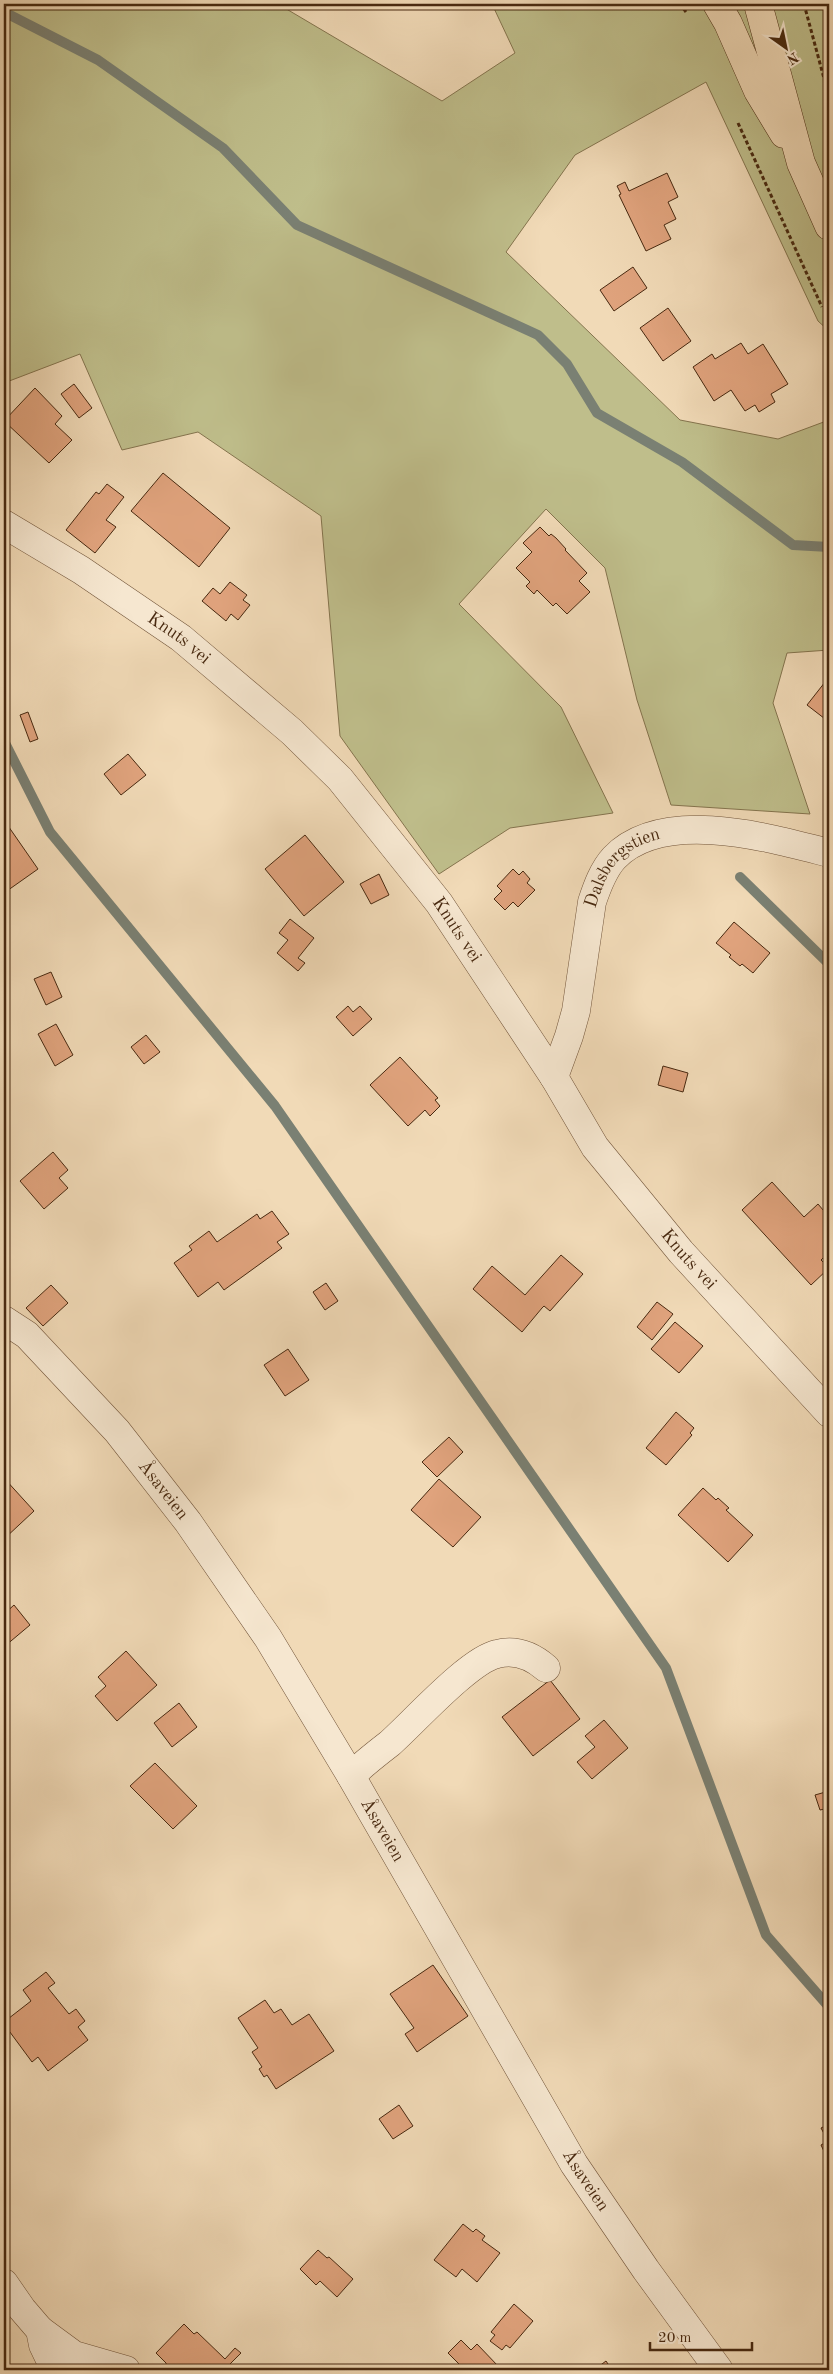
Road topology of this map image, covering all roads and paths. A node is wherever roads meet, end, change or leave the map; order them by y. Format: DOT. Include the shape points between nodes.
graph roads {
  1 [pos="717,4"];
  2 [pos="758,4"];
  3 [pos="804,4"];
  4 [pos="829,97"];
  5 [pos="736,119"];
  6 [pos="802,163"];
  7 [pos="829,226"];
  8 [pos="822,307"];
  9 [pos="4,524"];
  10 [pos="829,853"];
  11 [pos="554,1077"];
  12 [pos="4,1320"];
  13 [pos="829,1413"];
  14 [pos="546,1668"];
  15 [pos="351,1776"];
  16 [pos="4,2283"];
  17 [pos="40,2330"];
  18 [pos="55,2370"];
  19 [pos="126,2370"];
  20 [pos="719,2370"];
  1 -- 6 [label="main road" via="758,91"];
  2 -- 6 [label="main road"];
  3 -- 4 [label="path"];
  5 -- 8 [label="path"];
  6 -- 7 [label="main road"];
  9 -- 11 [label="street, Knuts vei" via="81,570 181,638 292,732 340,779 439,902"];
  10 -- 11 [label="street, Dalsbergstien" via="788,842 690,828 640,840 615,858 592,902 576,1011"];
  11 -- 13 [label="street, Knuts vei" via="601,1154 681,1252"];
  12 -- 15 [label="street, Åsaveien" via="27,1335 117,1431 188,1522 268,1638"];
  14 -- 15 [label="street" via="524,1654 497,1653 486,1658 461,1676"];
  15 -- 20 [label="street, Åsaveien" via="574,2164"];
  16 -- 17 [label="street"];
  17 -- 18 [label="street" via="43,2346"];
  17 -- 19 [label="street" via="74,2354"];
}
